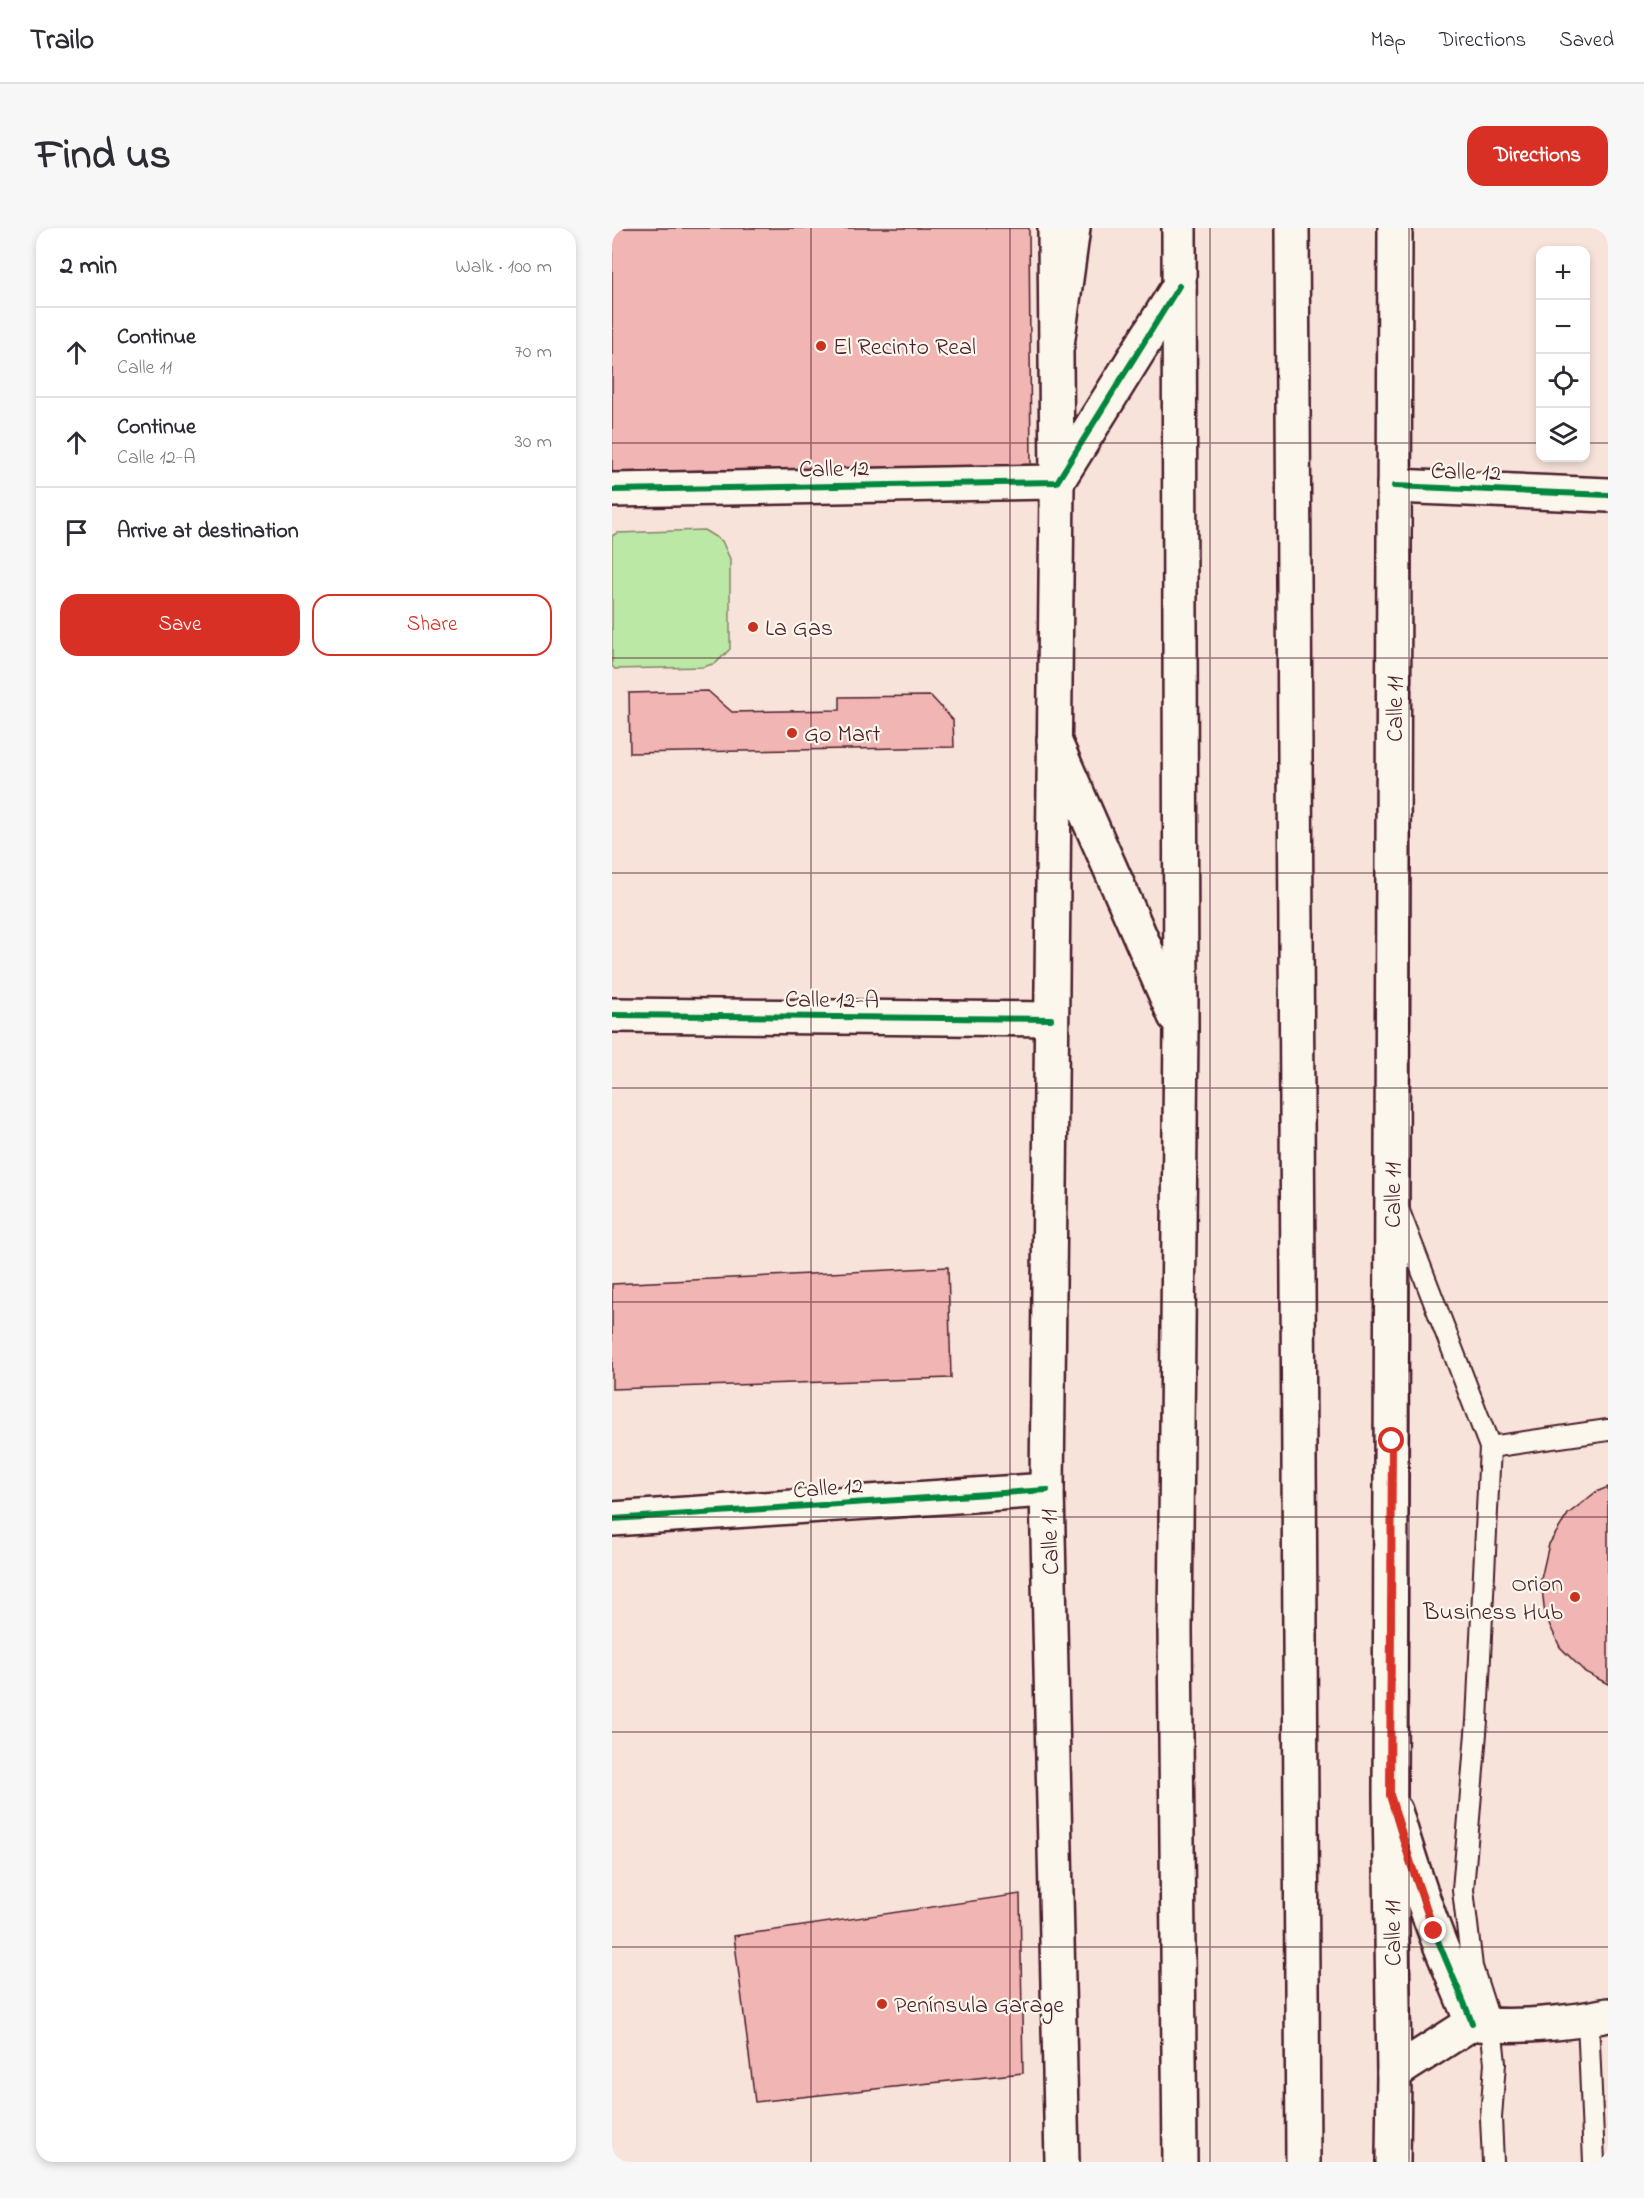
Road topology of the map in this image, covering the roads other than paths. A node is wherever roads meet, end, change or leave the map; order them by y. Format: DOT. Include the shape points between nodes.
graph roads {
  1 [pos="1055,228"];
  2 [pos="1073,228"];
  3 [pos="1179,228"];
  4 [pos="1292,228"];
  5 [pos="1395,228"];
  6 [pos="1179,286"];
  7 [pos="1057,345"];
  8 [pos="1057,482"];
  9 [pos="1394,486"];
  10 [pos="612,490"];
  11 [pos="1608,495"];
  12 [pos="1054,740"];
  13 [pos="612,1015"];
  14 [pos="1051,1019"];
  15 [pos="1181,1029"];
  16 [pos="1392,1194"];
  17 [pos="1608,1430"];
  18 [pos="1490,1447"];
  19 [pos="1047,1490"];
  20 [pos="612,1519"];
  21 [pos="1390,1795"];
  22 [pos="1598,2017"];
  23 [pos="1481,2025"];
  24 [pos="1394,2073"];
  25 [pos="1062,2162"];
  26 [pos="1180,2162"];
  27 [pos="1303,2162"];
  28 [pos="1393,2162"];
  29 [pos="1493,2162"];
  30 [pos="1594,2162"];
  1 -- 7 [label="main road"];
  2 -- 7 [label="main road"];
  3 -- 6 [label="main road"];
  4 -- 27 [label="main road"];
  5 -- 9 [label="main road, Calle 11"];
  6 -- 8 [label="main road"];
  6 -- 15 [label="main road"];
  7 -- 8 [label="main road, Calle 11"];
  8 -- 10 [label="main road, Calle 12"];
  8 -- 12 [label="main road, Calle 11"];
  9 -- 11 [label="main road, Calle 12"];
  9 -- 16 [label="main road, Calle 11"];
  12 -- 14 [label="main road, Calle 11"];
  12 -- 15 [label="main road"];
  13 -- 14 [label="main road, Calle 12-A"];
  14 -- 19 [label="main road, Calle 11"];
  15 -- 26 [label="main road" via="1175,1617"];
  16 -- 18 [label="lane"];
  16 -- 21 [label="main road, Calle 11"];
  17 -- 18 [label="lane"];
  18 -- 23 [label="lane" via="1477,1721 1463,1890"];
  19 -- 20 [label="main road, Calle 12"];
  19 -- 25 [label="main road, Calle 11"];
  21 -- 23 [label="main road" via="1434,1931"];
  21 -- 24 [label="main road, Calle 11"];
  22 -- 23 [label="main road"];
  22 -- 30 [label="lane"];
  23 -- 24 [label="main road"];
  23 -- 29 [label="lane" via="1495,2063"];
  24 -- 28 [label="main road, Calle 11"];
}
